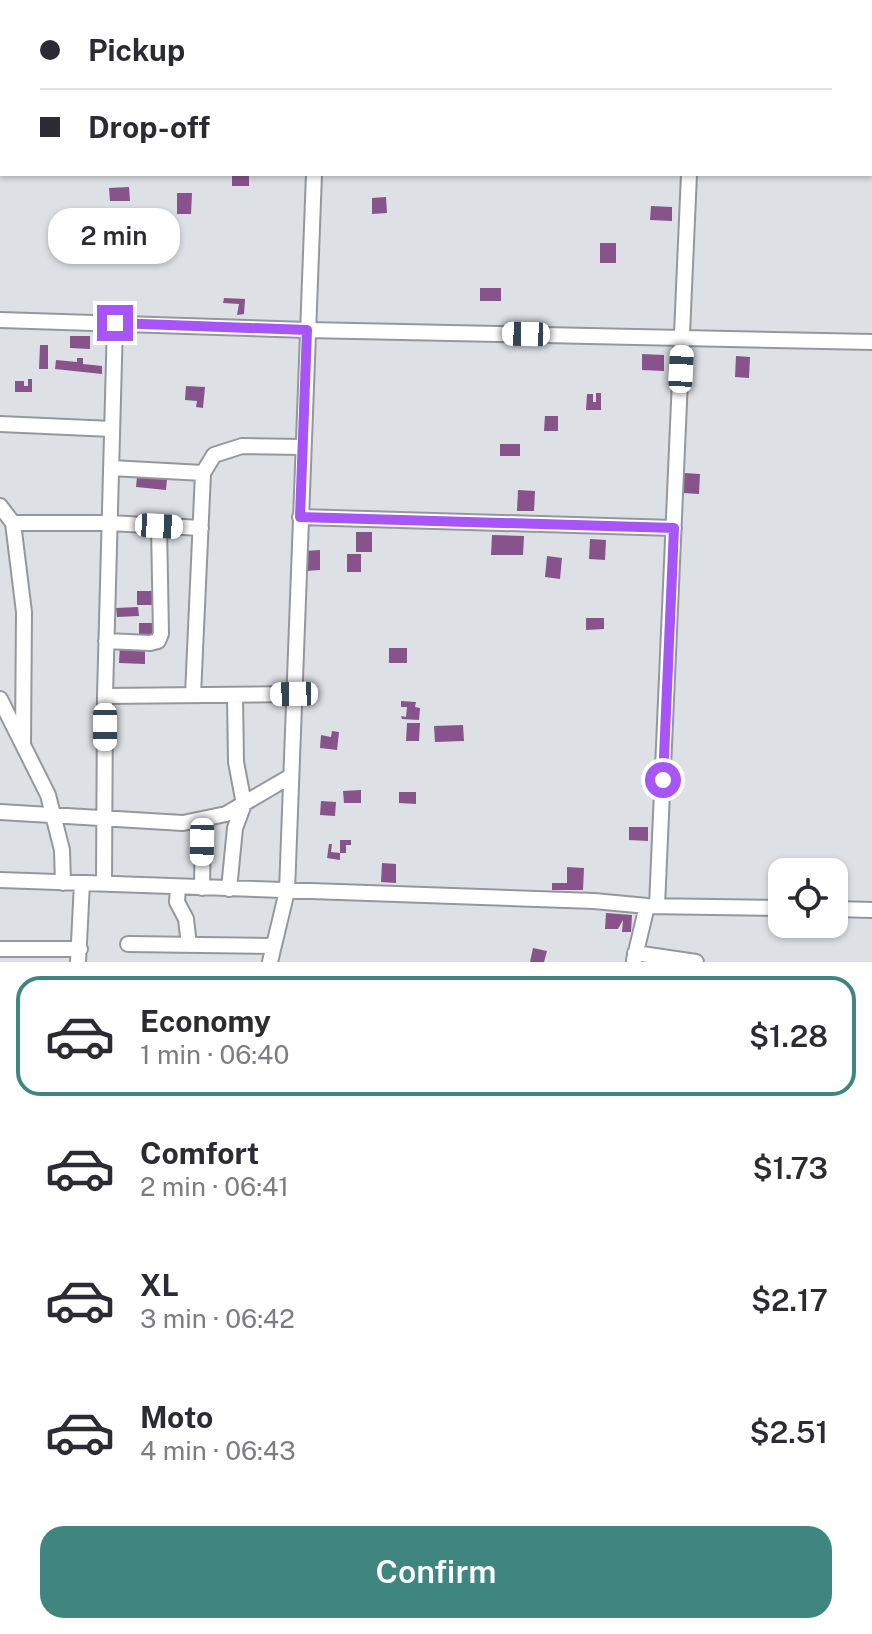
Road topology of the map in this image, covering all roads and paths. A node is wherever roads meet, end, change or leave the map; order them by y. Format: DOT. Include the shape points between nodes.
graph roads {
  1 [pos="314,176"];
  2 [pos="689,176"];
  3 [pos="0,320"];
  4 [pos="115,323"];
  5 [pos="307,330"];
  6 [pos="682,338"];
  7 [pos="872,342"];
  8 [pos="0,424"];
  9 [pos="112,429"];
  10 [pos="302,447"];
  11 [pos="111,468"];
  12 [pos="203,473"];
  13 [pos="0,506"];
  14 [pos="300,517"];
  15 [pos="13,523"];
  16 [pos="109,523"];
  17 [pos="159,526"];
  18 [pos="201,528"];
  19 [pos="674,528"];
  20 [pos="106,641"];
  21 [pos="294,694"];
  22 [pos="193,695"];
  23 [pos="235,695"];
  24 [pos="105,696"];
  25 [pos="0,699"];
  26 [pos="23,743"];
  27 [pos="291,776"];
  28 [pos="244,804"];
  29 [pos="0,812"];
  30 [pos="53,814"];
  31 [pos="104,819"];
  32 [pos="203,819"];
  33 [pos="0,880"];
  34 [pos="63,883"];
  35 [pos="82,883"];
  36 [pos="104,884"];
  37 [pos="178,887"];
  38 [pos="202,888"];
  39 [pos="229,889"];
  40 [pos="287,891"];
  41 [pos="652,906"];
  42 [pos="768,908"];
  43 [pos="848,909"];
  44 [pos="872,910"];
  45 [pos="128,944"];
  46 [pos="189,945"];
  47 [pos="274,946"];
  48 [pos="0,949"];
  49 [pos="26,956"];
  50 [pos="79,956"];
  51 [pos="634,958"];
  52 [pos="270,962"];
  53 [pos="696,962"];
  1 -- 5 [label="street"];
  2 -- 6 [label="street"];
  3 -- 4 [label="street"];
  4 -- 5 [label="street"];
  4 -- 9 [label="street"];
  5 -- 6 [label="street"];
  5 -- 10 [label="street"];
  6 -- 7 [label="street"];
  6 -- 19 [label="street"];
  8 -- 9 [label="street"];
  9 -- 11 [label="street"];
  10 -- 12 [label="street" via="242,446 214,455"];
  10 -- 14 [label="street"];
  11 -- 12 [label="street"];
  11 -- 16 [label="street"];
  12 -- 18 [label="street"];
  13 -- 15 [label="street"];
  14 -- 19 [label="street"];
  14 -- 21 [label="street"];
  15 -- 16 [label="street"];
  15 -- 26 [label="street" via="24,612"];
  16 -- 17 [label="street"];
  16 -- 20 [label="street"];
  17 -- 18 [label="street"];
  17 -- 20 [label="street" via="158,641"];
  18 -- 22 [label="street"];
  19 -- 41 [label="street"];
  20 -- 24 [label="street"];
  21 -- 23 [label="street"];
  21 -- 27 [label="street"];
  22 -- 23 [label="street"];
  22 -- 24 [label="street"];
  23 -- 28 [label="street" via="236,762"];
  24 -- 31 [label="street"];
  25 -- 26 [label="street"];
  26 -- 30 [label="street"];
  27 -- 28 [label="street"];
  27 -- 40 [label="street"];
  28 -- 32 [label="street"];
  28 -- 39 [label="street" via="235,828"];
  29 -- 30 [label="street"];
  30 -- 31 [label="street"];
  30 -- 34 [label="street"];
  31 -- 32 [label="street"];
  31 -- 36 [label="street"];
  32 -- 38 [label="street"];
  33 -- 34 [label="street"];
  34 -- 35 [label="street"];
  35 -- 36 [label="street"];
  35 -- 50 [label="street"];
  36 -- 37 [label="street"];
  37 -- 38 [label="street"];
  37 -- 46 [label="street"];
  38 -- 39 [label="street"];
  39 -- 40 [label="street"];
  40 -- 41 [label="street"];
  40 -- 47 [label="street"];
  41 -- 42 [label="street"];
  41 -- 51 [label="street"];
  43 -- 44 [label="street"];
  45 -- 46 [label="street"];
  46 -- 47 [label="street"];
  47 -- 52 [label="street"];
  48 -- 49 [label="street"];
  49 -- 50 [label="street"];
  51 -- 53 [label="street"];
}
